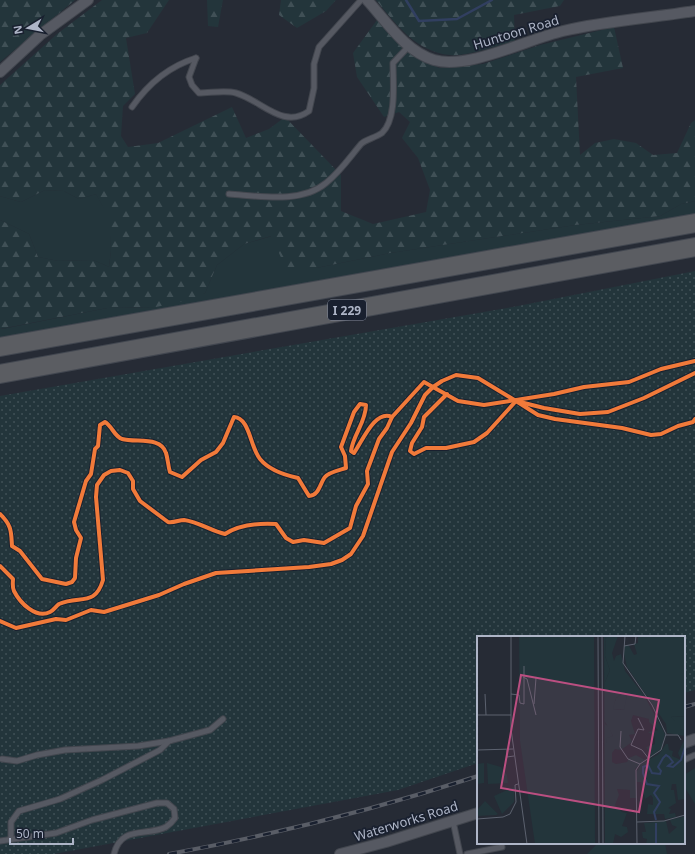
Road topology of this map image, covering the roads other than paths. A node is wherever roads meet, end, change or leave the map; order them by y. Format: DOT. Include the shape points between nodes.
graph roads {
  1 [pos="88,0"];
  2 [pos="361,0"];
  3 [pos="368,0"];
  4 [pos="695,11"];
  5 [pos="408,46"];
  6 [pos="0,72"];
  7 [pos="132,107"];
  8 [pos="229,194"];
  9 [pos="695,223"];
  10 [pos="695,247"];
  11 [pos="0,347"];
  12 [pos="0,374"];
  13 [pos="223,719"];
  14 [pos="695,739"];
  15 [pos="169,741"];
  16 [pos="685,743"];
  17 [pos="695,755"];
  18 [pos="2,759"];
  19 [pos="685,760"];
  20 [pos="477,813"];
  21 [pos="453,821"];
  22 [pos="11,839"];
  23 [pos="0,841"];
  24 [pos="501,844"];
  25 [pos="114,854"];
  26 [pos="340,854"];
  27 [pos="460,854"];
  28 [pos="467,854"];
  1 -- 6 [label="street" via="40,35"];
  2 -- 7 [label="lane" via="319,47 314,64 314,88 309,111 302,117 276,114 236,93 199,93 189,77 196,58 179,63 140,95"];
  3 -- 5 [label="street, Huntoon Road"];
  4 -- 5 [label="street, Huntoon Road" via="562,31 467,60 435,60"];
  5 -- 8 [label="lane" via="392,63 393,99 389,123 383,132 364,141 326,184 284,198"];
  9 -- 11 [label="highway, I 229"];
  10 -- 12 [label="highway, I 229"];
  13 -- 15 [label="lane" via="210,730"];
  14 -- 16 [label="street"];
  15 -- 18 [label="lane" via="138,746 65,750 37,754 17,761"];
  15 -- 22 [label="lane" via="160,750 102,780 60,799 19,810 11,822"];
  17 -- 19 [label="lane"];
  20 -- 21 [label="street, Waterworks Road"];
  21 -- 26 [label="street, Waterworks Road"];
  21 -- 27 [label="lane"];
  22 -- 23 [label="lane"];
  22 -- 25 [label="lane" via="56,833 92,820 157,803 167,803 174,809 175,818 166,827 127,835 119,842"];
  24 -- 28 [label="lane" via="502,847"];
}
